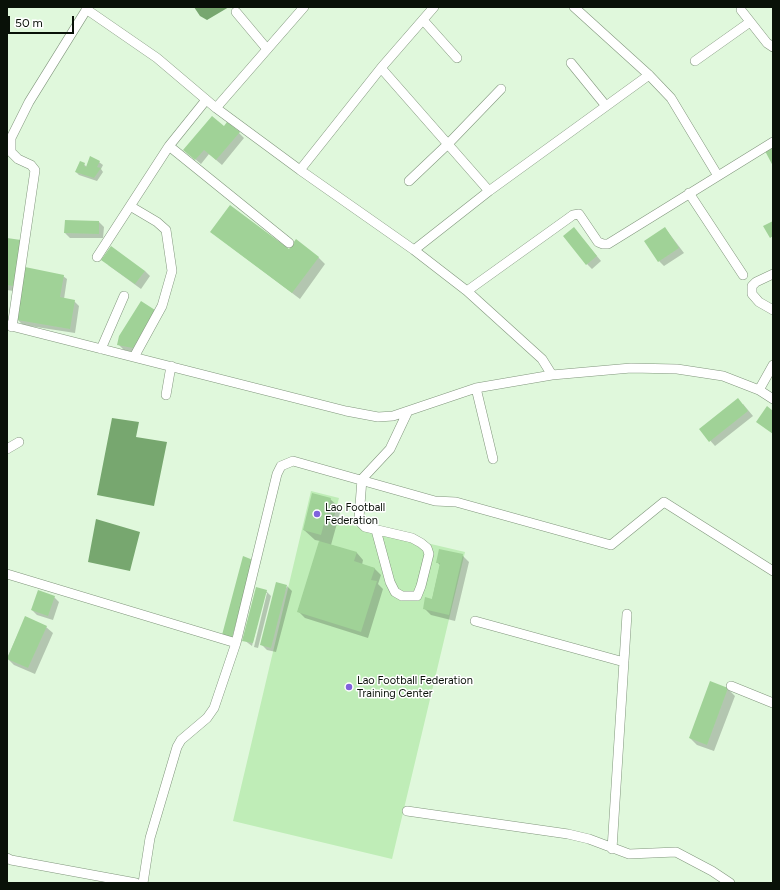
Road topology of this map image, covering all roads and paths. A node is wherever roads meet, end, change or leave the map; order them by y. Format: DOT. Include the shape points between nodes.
graph roads {
  1 [pos="304,7"];
  2 [pos="434,7"];
  3 [pos="574,7"];
  4 [pos="87,8"];
  5 [pos="741,10"];
  6 [pos="236,12"];
  7 [pos="423,20"];
  8 [pos="750,22"];
  9 [pos="773,47"];
  10 [pos="267,49"];
  11 [pos="458,58"];
  12 [pos="695,61"];
  13 [pos="571,63"];
  14 [pos="381,68"];
  15 [pos="649,75"];
  16 [pos="501,89"];
  17 [pos="206,100"];
  18 [pos="606,106"];
  19 [pos="216,108"];
  20 [pos="773,142"];
  21 [pos="448,144"];
  22 [pos="169,146"];
  23 [pos="300,170"];
  24 [pos="718,176"];
  25 [pos="409,181"];
  26 [pos="489,191"];
  27 [pos="689,193"];
  28 [pos="130,206"];
  29 [pos="290,244"];
  30 [pos="414,250"];
  31 [pos="97,257"];
  32 [pos="773,274"];
  33 [pos="742,275"];
  34 [pos="467,291"];
  35 [pos="124,296"];
  36 [pos="773,310"];
  37 [pos="10,326"];
  38 [pos="101,348"];
  39 [pos="134,357"];
  40 [pos="773,365"];
  41 [pos="171,366"];
  42 [pos="552,375"];
  43 [pos="476,388"];
  44 [pos="759,390"];
  45 [pos="166,395"];
  46 [pos="773,399"];
  47 [pos="408,411"];
  48 [pos="20,442"];
  49 [pos="7,450"];
  50 [pos="493,459"];
  51 [pos="362,479"];
  52 [pos="376,530"];
  53 [pos="773,571"];
  54 [pos="7,574"];
  55 [pos="627,614"];
  56 [pos="475,621"];
  57 [pos="236,644"];
  58 [pos="624,662"];
  59 [pos="731,686"];
  60 [pos="773,703"];
  61 [pos="407,811"];
  62 [pos="612,849"];
  63 [pos="7,858"];
  64 [pos="136,883"];
  65 [pos="143,883"];
  66 [pos="730,883"];
  1 -- 10 [label="street"];
  2 -- 7 [label="street"];
  3 -- 15 [label="street"];
  4 -- 17 [label="street" via="157,58"];
  4 -- 37 [label="street" via="29,102 11,138 11,152 35,170"];
  5 -- 8 [label="street"];
  6 -- 10 [label="street"];
  7 -- 11 [label="street"];
  7 -- 14 [label="street"];
  8 -- 9 [label="street"];
  8 -- 12 [label="street"];
  10 -- 19 [label="street"];
  13 -- 18 [label="street"];
  14 -- 21 [label="street"];
  14 -- 23 [label="street"];
  15 -- 18 [label="street"];
  15 -- 24 [label="street" via="671,98"];
  16 -- 21 [label="street"];
  17 -- 19 [label="street"];
  17 -- 22 [label="street"];
  18 -- 26 [label="street"];
  19 -- 23 [label="street"];
  20 -- 24 [label="street"];
  21 -- 25 [label="street"];
  21 -- 26 [label="street"];
  22 -- 28 [label="street"];
  22 -- 29 [label="street"];
  23 -- 30 [label="street"];
  24 -- 27 [label="street"];
  26 -- 30 [label="street"];
  27 -- 33 [label="street"];
  27 -- 34 [label="street" via="608,244 598,242 579,214 573,215"];
  28 -- 31 [label="street"];
  28 -- 39 [label="street" via="166,230 172,271 162,306"];
  30 -- 34 [label="street"];
  32 -- 36 [label="street" via="752,286 752,294 759,302"];
  34 -- 42 [label="street" via="542,359"];
  35 -- 38 [label="street"];
  37 -- 38 [label="street"];
  38 -- 39 [label="street"];
  39 -- 41 [label="street"];
  40 -- 44 [label="street"];
  41 -- 45 [label="street"];
  41 -- 47 [label="street" via="346,411 378,417"];
  42 -- 43 [label="street"];
  42 -- 44 [label="street" via="631,368 677,369 723,376"];
  43 -- 47 [label="street"];
  43 -- 50 [label="street"];
  44 -- 46 [label="street"];
  47 -- 51 [label="street" via="390,449"];
  48 -- 49 [label="street"];
  51 -- 52 [label="street" via="359,518 365,527"];
  51 -- 53 [label="street" via="435,501 456,502 611,545 664,502"];
  51 -- 57 [label="street" via="293,461 281,466 264,525"];
  52 -- 52 [label="street" via="395,592 402,596 417,596 429,554 427,548 412,538"];
  54 -- 57 [label="street"];
  55 -- 58 [label="street"];
  56 -- 58 [label="street"];
  57 -- 65 [label="street" via="214,708 177,747 150,838"];
  58 -- 62 [label="street"];
  59 -- 60 [label="street"];
  61 -- 62 [label="street" via="568,834 589,839"];
  62 -- 66 [label="street" via="629,854 676,852 712,870"];
  63 -- 64 [label="street"];
}
